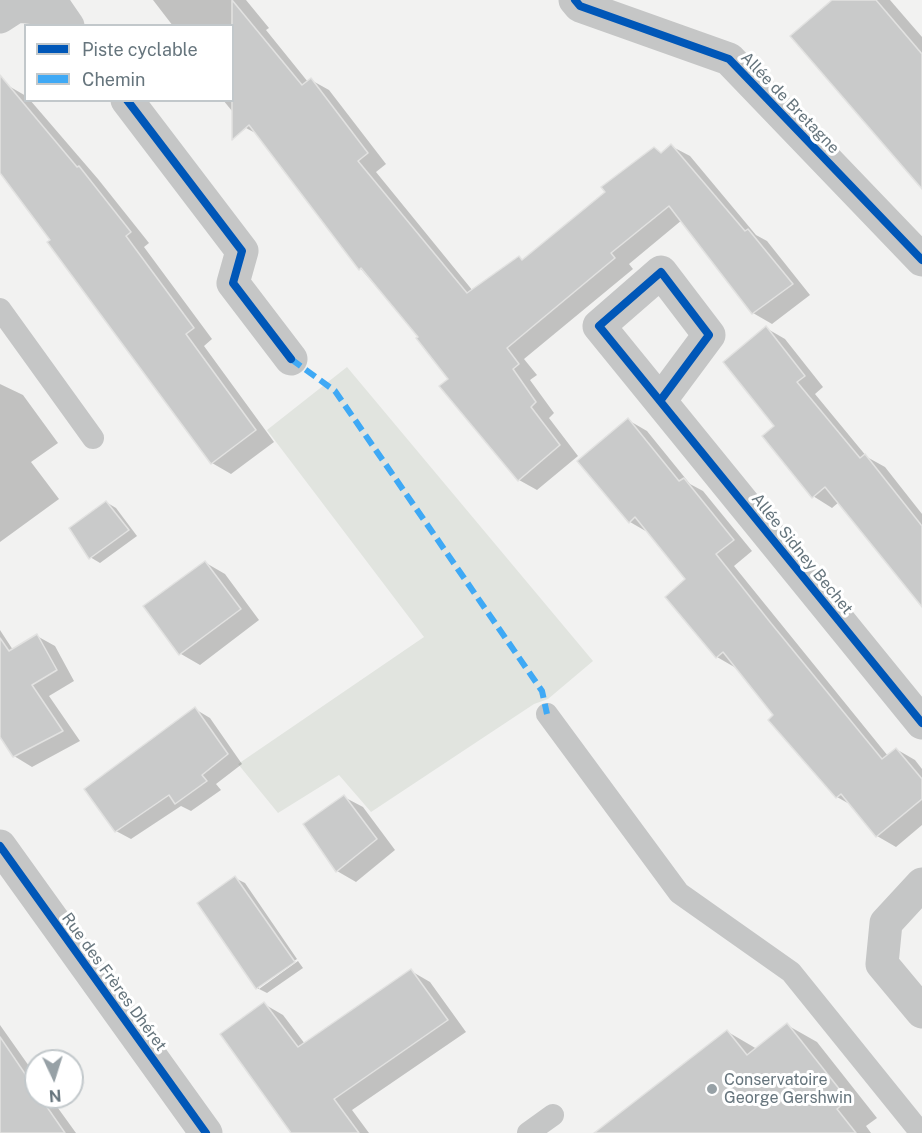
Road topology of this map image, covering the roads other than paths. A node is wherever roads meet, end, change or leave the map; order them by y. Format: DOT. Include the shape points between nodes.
graph roads {
  1 [pos="575,0"];
  2 [pos="0,17"];
  3 [pos="67,24"];
  4 [pos="129,102"];
  5 [pos="922,260"];
  6 [pos="0,309"];
  7 [pos="291,359"];
  8 [pos="660,401"];
  9 [pos="93,438"];
  10 [pos="546,714"];
  11 [pos="922,723"];
  12 [pos="0,846"];
  13 [pos="922,884"];
  14 [pos="922,1012"];
  15 [pos="553,1114"];
  16 [pos="206,1133"];
  17 [pos="528,1133"];
  18 [pos="921,1133"];
  1 -- 5 [label="street, Allée de Bretagne" via="579,6 729,59"];
  2 -- 3 [label="street" via="17,6 57,10"];
  4 -- 7 [label="street" via="242,251 233,283"];
  6 -- 9 [label="lane"];
  8 -- 11 [label="street, Allée Sidney Bechet"];
  10 -- 18 [label="lane" via="679,893 791,972"];
  12 -- 16 [label="street, Rue des Frères Dhéret"];
  13 -- 14 [label="street" via="886,922 882,964"];
  15 -- 17 [label="lane"];
}
